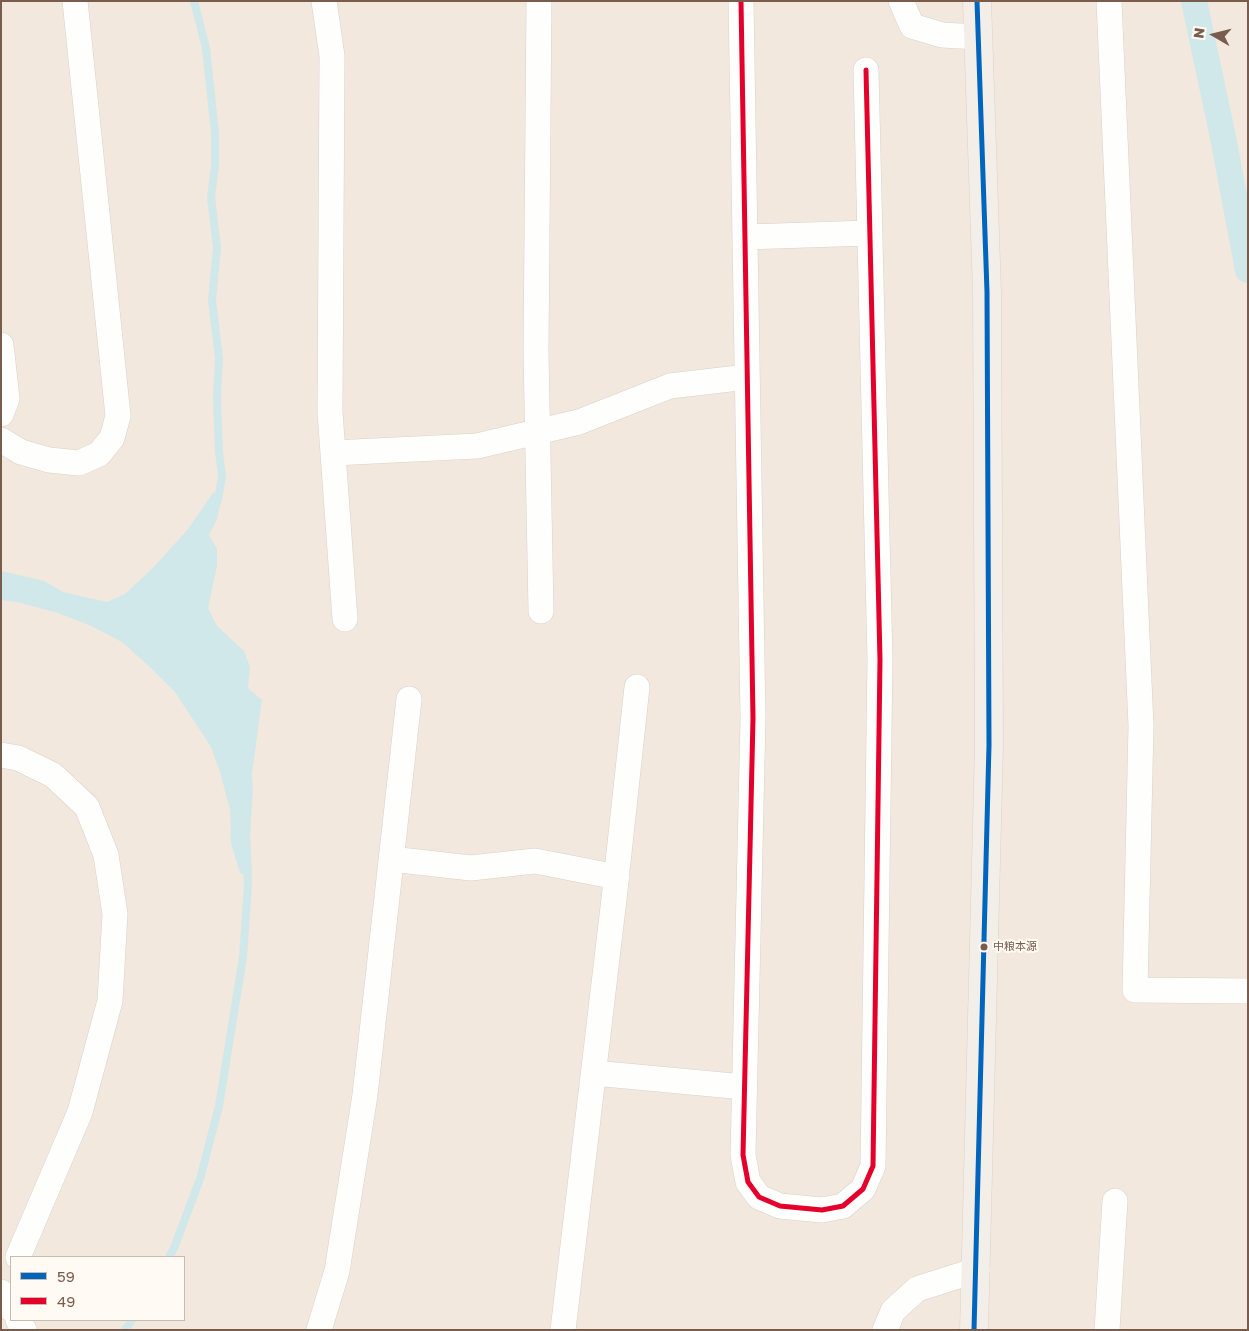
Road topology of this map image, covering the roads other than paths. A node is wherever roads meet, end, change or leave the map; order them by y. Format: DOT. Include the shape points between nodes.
graph roads {
  1 [pos="75,1"];
  2 [pos="324,1"];
  3 [pos="539,1"];
  4 [pos="742,1"];
  5 [pos="901,1"];
  6 [pos="977,1"];
  7 [pos="1109,1"];
  8 [pos="978,37"];
  9 [pos="866,70"];
  10 [pos="870,233"];
  11 [pos="745,237"];
  12 [pos="1,345"];
  13 [pos="747,377"];
  14 [pos="1,414"];
  15 [pos="538,432"];
  16 [pos="1,440"];
  17 [pos="333,453"];
  18 [pos="541,611"];
  19 [pos="345,618"];
  20 [pos="637,687"];
  21 [pos="409,699"];
  22 [pos="1,755"];
  23 [pos="391,859"];
  24 [pos="617,877"];
  25 [pos="1248,991"];
  26 [pos="594,1073"];
  27 [pos="744,1087"];
  28 [pos="1114,1201"];
  29 [pos="18,1256"];
  30 [pos="977,1270"];
  31 [pos="10,1271"];
  32 [pos="1,1284"];
  33 [pos="1,1292"];
  34 [pos="10,1306"];
  35 [pos="319,1330"];
  36 [pos="563,1330"];
  37 [pos="886,1330"];
  38 [pos="974,1330"];
  39 [pos="1107,1330"];
  1 -- 16 [label="street" via="118,416 112,438 99,454 79,463 48,460 21,452"];
  2 -- 17 [label="street" via="332,56 330,412"];
  3 -- 15 [label="street"];
  4 -- 11 [label="street"];
  5 -- 8 [label="street" via="912,26 942,35"];
  6 -- 8 [label="main road"];
  7 -- 25 [label="street" via="1141,726 1135,990"];
  8 -- 30 [label="main road" via="987,292 989,745"];
  9 -- 10 [label="street"];
  10 -- 11 [label="street"];
  10 -- 27 [label="street" via="880,660 873,1166 863,1189 843,1206 822,1210 780,1206 759,1197 748,1182 743,1155"];
  11 -- 13 [label="street"];
  12 -- 14 [label="street" via="7,399"];
  13 -- 15 [label="street" via="670,386 579,422"];
  13 -- 27 [label="street" via="752,718"];
  15 -- 17 [label="street" via="477,446"];
  15 -- 18 [label="street"];
  17 -- 19 [label="street"];
  20 -- 24 [label="street"];
  21 -- 23 [label="street"];
  22 -- 29 [label="street" via="18,758 53,775 87,808 106,855 115,914 110,1002 80,1112"];
  23 -- 24 [label="street" via="471,868 535,861"];
  23 -- 35 [label="street" via="365,1095 337,1271"];
  24 -- 26 [label="street"];
  26 -- 27 [label="street"];
  26 -- 36 [label="street"];
  28 -- 39 [label="street"];
  30 -- 37 [label="street" via="917,1289 893,1310"];
  30 -- 38 [label="main road"];
  31 -- 32 [label="street"];
  33 -- 34 [label="street"];
}
